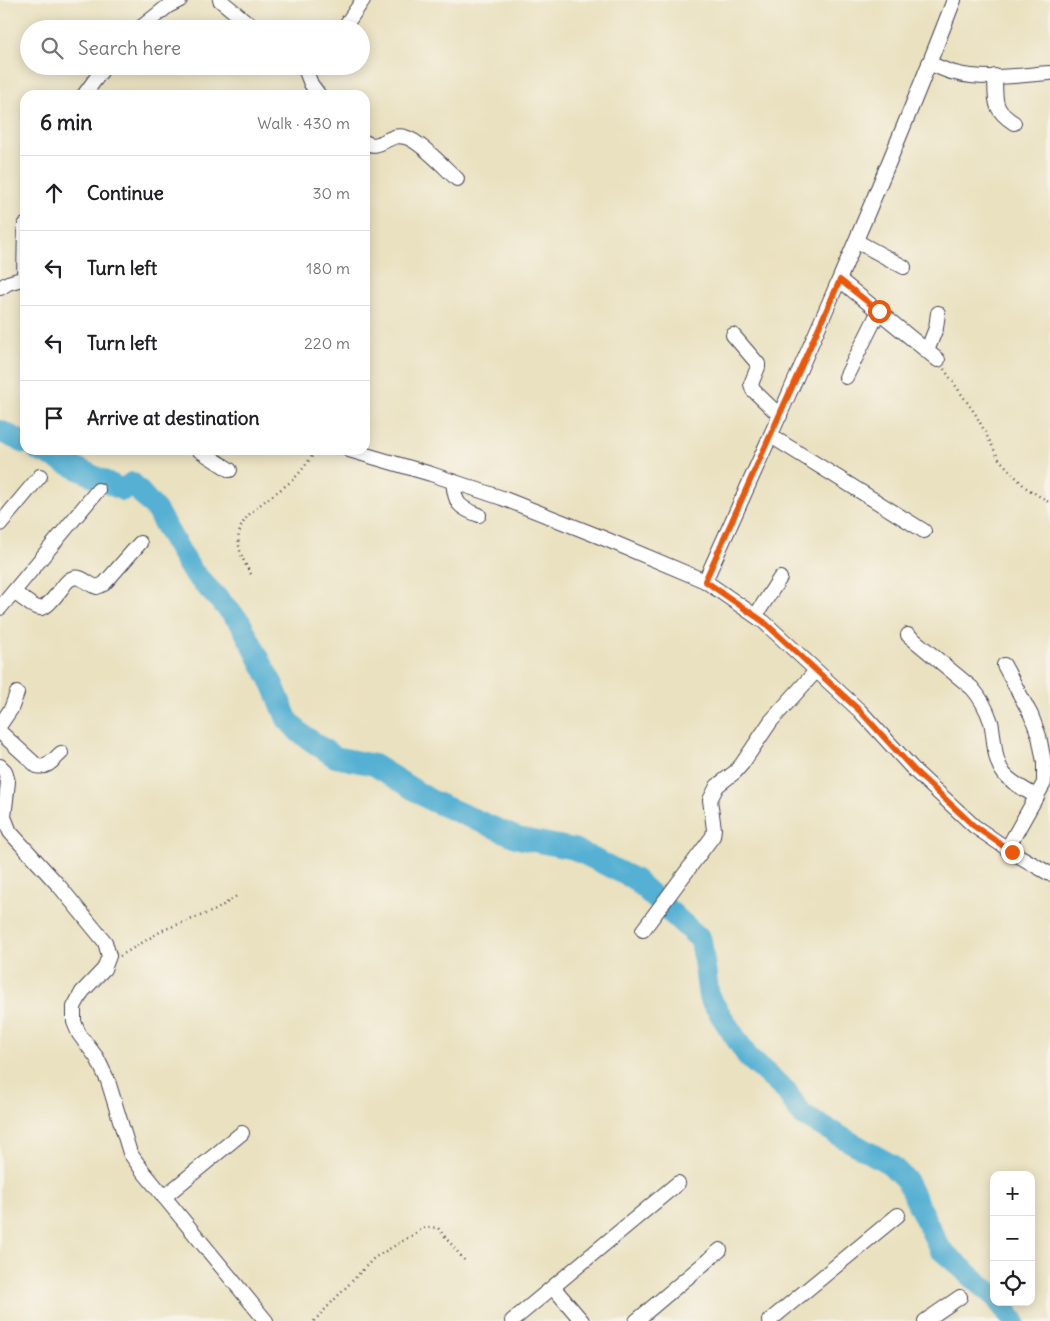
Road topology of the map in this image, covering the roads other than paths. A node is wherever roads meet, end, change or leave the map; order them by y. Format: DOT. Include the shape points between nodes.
graph roads {
  1 [pos="180,0"];
  2 [pos="220,0"];
  3 [pos="363,0"];
  4 [pos="954,0"];
  5 [pos="150,20"];
  6 [pos="244,20"];
  7 [pos="349,20"];
  8 [pos="929,63"];
  9 [pos="1050,73"];
  10 [pos="98,75"];
  11 [pos="307,75"];
  12 [pos="996,76"];
  13 [pos="88,90"];
  14 [pos="313,90"];
  15 [pos="1014,123"];
  16 [pos="370,145"];
  17 [pos="457,179"];
  18 [pos="856,241"];
  19 [pos="904,267"];
  20 [pos="20,280"];
  21 [pos="840,280"];
  22 [pos="0,288"];
  23 [pos="879,311"];
  24 [pos="938,313"];
  25 [pos="733,334"];
  26 [pos="846,377"];
  27 [pos="780,416"];
  28 [pos="771,436"];
  29 [pos="207,455"];
  30 [pos="365,455"];
  31 [pos="230,470"];
  32 [pos="40,476"];
  33 [pos="453,481"];
  34 [pos="98,490"];
  35 [pos="479,514"];
  36 [pos="0,524"];
  37 [pos="924,531"];
  38 [pos="140,543"];
  39 [pos="780,578"];
  40 [pos="705,581"];
  41 [pos="14,592"];
  42 [pos="0,608"];
  43 [pos="756,616"];
  44 [pos="908,635"];
  45 [pos="1004,665"];
  46 [pos="816,671"];
  47 [pos="17,693"];
  48 [pos="0,725"];
  49 [pos="0,732"];
  50 [pos="61,753"];
  51 [pos="0,766"];
  52 [pos="1037,797"];
  53 [pos="1007,849"];
  54 [pos="1050,874"];
  55 [pos="643,930"];
  56 [pos="242,1133"];
  57 [pos="678,1183"];
  58 [pos="164,1197"];
  59 [pos="898,1215"];
  60 [pos="720,1250"];
  61 [pos="553,1287"];
  62 [pos="960,1297"];
  63 [pos="266,1321"];
  64 [pos="512,1321"];
  65 [pos="582,1321"];
  66 [pos="636,1321"];
  67 [pos="769,1321"];
  68 [pos="925,1321"];
  1 -- 5 [label="street"];
  2 -- 6 [label="street"];
  3 -- 7 [label="street"];
  4 -- 8 [label="street"];
  8 -- 12 [label="street" via="966,76"];
  8 -- 18 [label="street"];
  9 -- 12 [label="street"];
  10 -- 13 [label="street"];
  11 -- 14 [label="street"];
  12 -- 15 [label="street" via="998,108"];
  16 -- 17 [label="street" via="396,136 414,140"];
  18 -- 19 [label="street"];
  18 -- 21 [label="street"];
  20 -- 22 [label="street"];
  21 -- 23 [label="street"];
  21 -- 27 [label="street"];
  23 -- 24 [label="street" via="932,355"];
  23 -- 26 [label="street"];
  25 -- 27 [label="street" via="758,364 751,384 753,390"];
  27 -- 28 [label="street"];
  28 -- 37 [label="street"];
  28 -- 40 [label="street"];
  29 -- 31 [label="street"];
  30 -- 33 [label="street"];
  32 -- 36 [label="street"];
  33 -- 35 [label="street" via="458,505"];
  33 -- 40 [label="street"];
  34 -- 41 [label="street"];
  38 -- 41 [label="street" via="104,584 91,586 74,577 41,609"];
  39 -- 43 [label="street"];
  40 -- 43 [label="street"];
  41 -- 42 [label="street"];
  43 -- 46 [label="street"];
  44 -- 52 [label="street" via="972,688 991,722 998,763 1004,774"];
  45 -- 52 [label="street" via="1039,736 1044,783"];
  46 -- 53 [label="street" via="860,711 921,777 974,826"];
  46 -- 55 [label="street" via="771,721 742,764 717,786 710,800 713,836"];
  47 -- 48 [label="street"];
  49 -- 50 [label="street" via="36,766 46,766"];
  51 -- 58 [label="street" via="8,782 4,817 10,832 104,942 109,956 104,969 82,992 74,1007 74,1022 108,1081 130,1153"];
  52 -- 53 [label="street"];
  53 -- 54 [label="street"];
  56 -- 58 [label="street"];
  57 -- 61 [label="street"];
  58 -- 63 [label="street"];
  59 -- 67 [label="street"];
  60 -- 66 [label="street"];
  61 -- 64 [label="street"];
  61 -- 65 [label="street"];
  62 -- 68 [label="street"];
}
